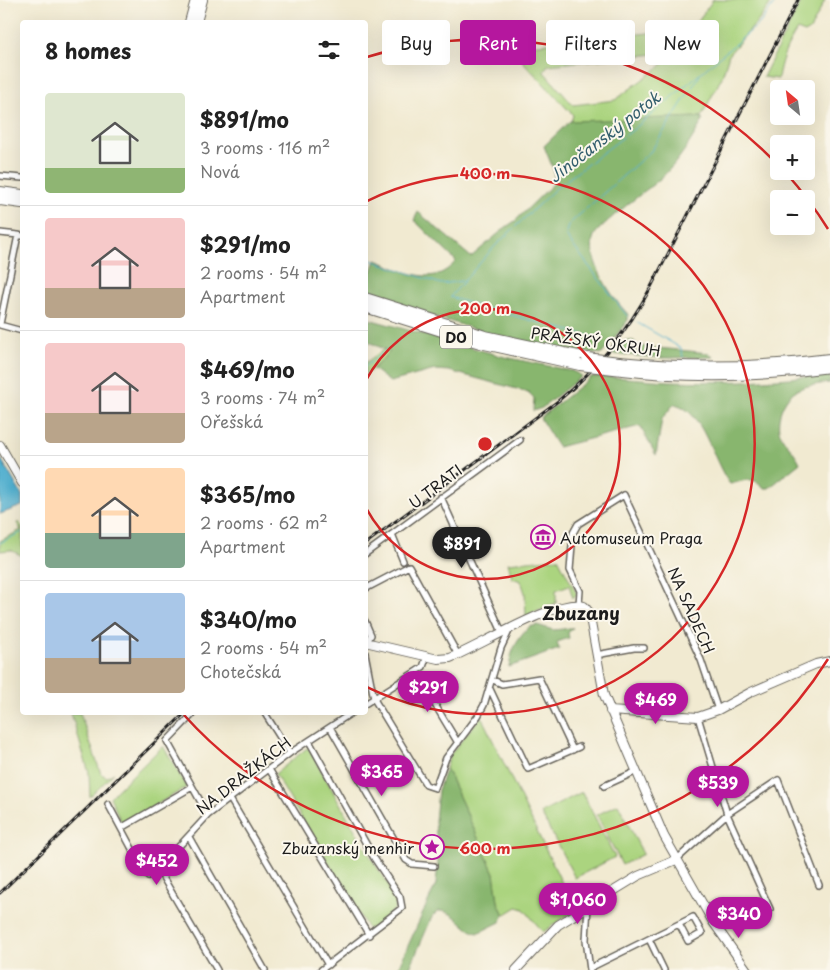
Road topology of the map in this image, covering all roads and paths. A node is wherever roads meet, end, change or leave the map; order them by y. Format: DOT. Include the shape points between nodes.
graph roads {
  1 [pos="195,0"];
  2 [pos="203,0"];
  3 [pos="190,20"];
  4 [pos="198,20"];
  5 [pos="0,176"];
  6 [pos="20,178"];
  7 [pos="0,192"];
  8 [pos="20,195"];
  9 [pos="0,200"];
  10 [pos="20,203"];
  11 [pos="0,233"];
  12 [pos="20,235"];
  13 [pos="368,299"];
  14 [pos="368,308"];
  15 [pos="0,324"];
  16 [pos="20,330"];
  17 [pos="830,358"];
  18 [pos="583,361"];
  19 [pos="617,366"];
  20 [pos="830,367"];
  21 [pos="520,440"];
  22 [pos="0,445"];
  23 [pos="20,480"];
  24 [pos="441,496"];
  25 [pos="392,534"];
  26 [pos="368,552"];
  27 [pos="403,561"];
  28 [pos="368,587"];
  29 [pos="579,604"];
  30 [pos="368,626"];
  31 [pos="511,627"];
  32 [pos="502,632"];
  33 [pos="368,641"];
  34 [pos="368,643"];
  35 [pos="644,648"];
  36 [pos="458,655"];
  37 [pos="595,655"];
  38 [pos="427,656"];
  39 [pos="830,661"];
  40 [pos="368,668"];
  41 [pos="416,673"];
  42 [pos="493,680"];
  43 [pos="490,688"];
  44 [pos="374,699"];
  45 [pos="368,702"];
  46 [pos="718,710"];
  47 [pos="610,711"];
  48 [pos="192,715"];
  49 [pos="266,715"];
  50 [pos="348,715"];
  51 [pos="698,717"];
  52 [pos="330,727"];
  53 [pos="309,741"];
  54 [pos="458,743"];
  55 [pos="580,747"];
  56 [pos="573,750"];
  57 [pos="290,753"];
  58 [pos="269,769"];
  59 [pos="637,771"];
  60 [pos="604,786"];
  61 [pos="192,787"];
  62 [pos="230,799"];
  63 [pos="108,804"];
  64 [pos="208,814"];
  65 [pos="726,814"];
  66 [pos="120,828"];
  67 [pos="189,837"];
  68 [pos="676,860"];
  69 [pos="434,866"];
  70 [pos="158,869"];
  71 [pos="819,885"];
  72 [pos="588,906"];
  73 [pos="770,909"];
  74 [pos="679,924"];
  75 [pos="369,935"];
  76 [pos="650,939"];
  77 [pos="328,965"];
  78 [pos="590,969"];
  79 [pos="217,970"];
  80 [pos="266,970"];
  81 [pos="321,970"];
  82 [pos="516,970"];
  83 [pos="664,970"];
  84 [pos="747,970"];
  1 -- 3 [label="street"];
  2 -- 4 [label="street"];
  5 -- 6 [label="street"];
  7 -- 8 [label="highway"];
  9 -- 10 [label="highway"];
  11 -- 12 [label="street"];
  12 -- 15 [label="street"];
  13 -- 18 [label="highway, PRAŽSKÝ OKRUH / D0" via="490,337"];
  14 -- 18 [label="highway, PRAŽSKÝ OKRUH / D0" via="480,343"];
  15 -- 16 [label="street"];
  17 -- 19 [label="highway, PRAŽSKÝ OKRUH / D0" via="719,367"];
  18 -- 19 [label="highway, PRAŽSKÝ OKRUH / D0, bridge"];
  19 -- 20 [label="highway, PRAŽSKÝ OKRUH / D0" via="666,374 725,375"];
  21 -- 24 [label="street, U TRATI"];
  22 -- 23 [label="street"];
  24 -- 25 [label="street, U TRATI"];
  24 -- 32 [label="street"];
  25 -- 26 [label="street, U TRATI"];
  25 -- 27 [label="street"];
  28 -- 36 [label="street" via="408,566"];
  29 -- 31 [label="street" via="568,605"];
  29 -- 37 [label="street" via="588,612"];
  29 -- 46 [label="street, NA SADECH" via="580,591 570,570 574,533 578,524 624,495 701,660"];
  30 -- 33 [label="street" via="371,638"];
  31 -- 32 [label="street"];
  31 -- 42 [label="street" via="501,648"];
  32 -- 36 [label="street"];
  34 -- 38 [label="street"];
  35 -- 37 [label="street"];
  36 -- 38 [label="street" via="443,659"];
  37 -- 47 [label="street"];
  38 -- 41 [label="street" via="423,668"];
  39 -- 46 [label="street" via="816,664"];
  40 -- 44 [label="street"];
  41 -- 44 [label="street"];
  41 -- 54 [label="street"];
  42 -- 43 [label="street"];
  42 -- 56 [label="street" via="502,684 539,678"];
  43 -- 54 [label="street" via="478,716"];
  43 -- 56 [label="street" via="528,769"];
  44 -- 45 [label="street"];
  44 -- 54 [label="street" via="426,785 435,788 446,758"];
  46 -- 51 [label="street"];
  47 -- 51 [label="street"];
  47 -- 59 [label="street"];
  48 -- 61 [label="street" via="167,741"];
  49 -- 57 [label="street"];
  50 -- 52 [label="street, NA DRAŽKÁCH"];
  51 -- 65 [label="street"];
  52 -- 53 [label="street, NA DRAŽKÁCH"];
  52 -- 69 [label="street" via="406,860 412,864"];
  53 -- 57 [label="street, NA DRAŽKÁCH"];
  53 -- 75 [label="street" via="374,858 400,897 402,908"];
  55 -- 56 [label="street"];
  57 -- 58 [label="street, NA DRAŽKÁCH"];
  58 -- 62 [label="street, NA DRAŽKÁCH"];
  58 -- 75 [label="street"];
  59 -- 60 [label="street"];
  59 -- 68 [label="street"];
  61 -- 64 [label="street"];
  61 -- 66 [label="street"];
  62 -- 64 [label="street, NA DRAŽKÁCH"];
  62 -- 77 [label="street"];
  63 -- 66 [label="street"];
  64 -- 67 [label="street, NA DRAŽKÁCH"];
  65 -- 68 [label="street"];
  65 -- 71 [label="street" via="778,780"];
  65 -- 73 [label="street"];
  66 -- 70 [label="street" via="145,873 152,875"];
  67 -- 70 [label="street, NA DRAŽKÁCH"];
  67 -- 80 [label="street"];
  68 -- 72 [label="street" via="638,876"];
  68 -- 84 [label="street" via="713,922"];
  70 -- 79 [label="street"];
  72 -- 78 [label="street" via="586,940"];
  72 -- 82 [label="street" via="558,925"];
  74 -- 74 [label="street" via="688,941 702,934 693,917"];
  74 -- 76 [label="street"];
  75 -- 77 [label="street"];
  76 -- 78 [label="street"];
  76 -- 83 [label="street"];
  77 -- 81 [label="street"];
}
